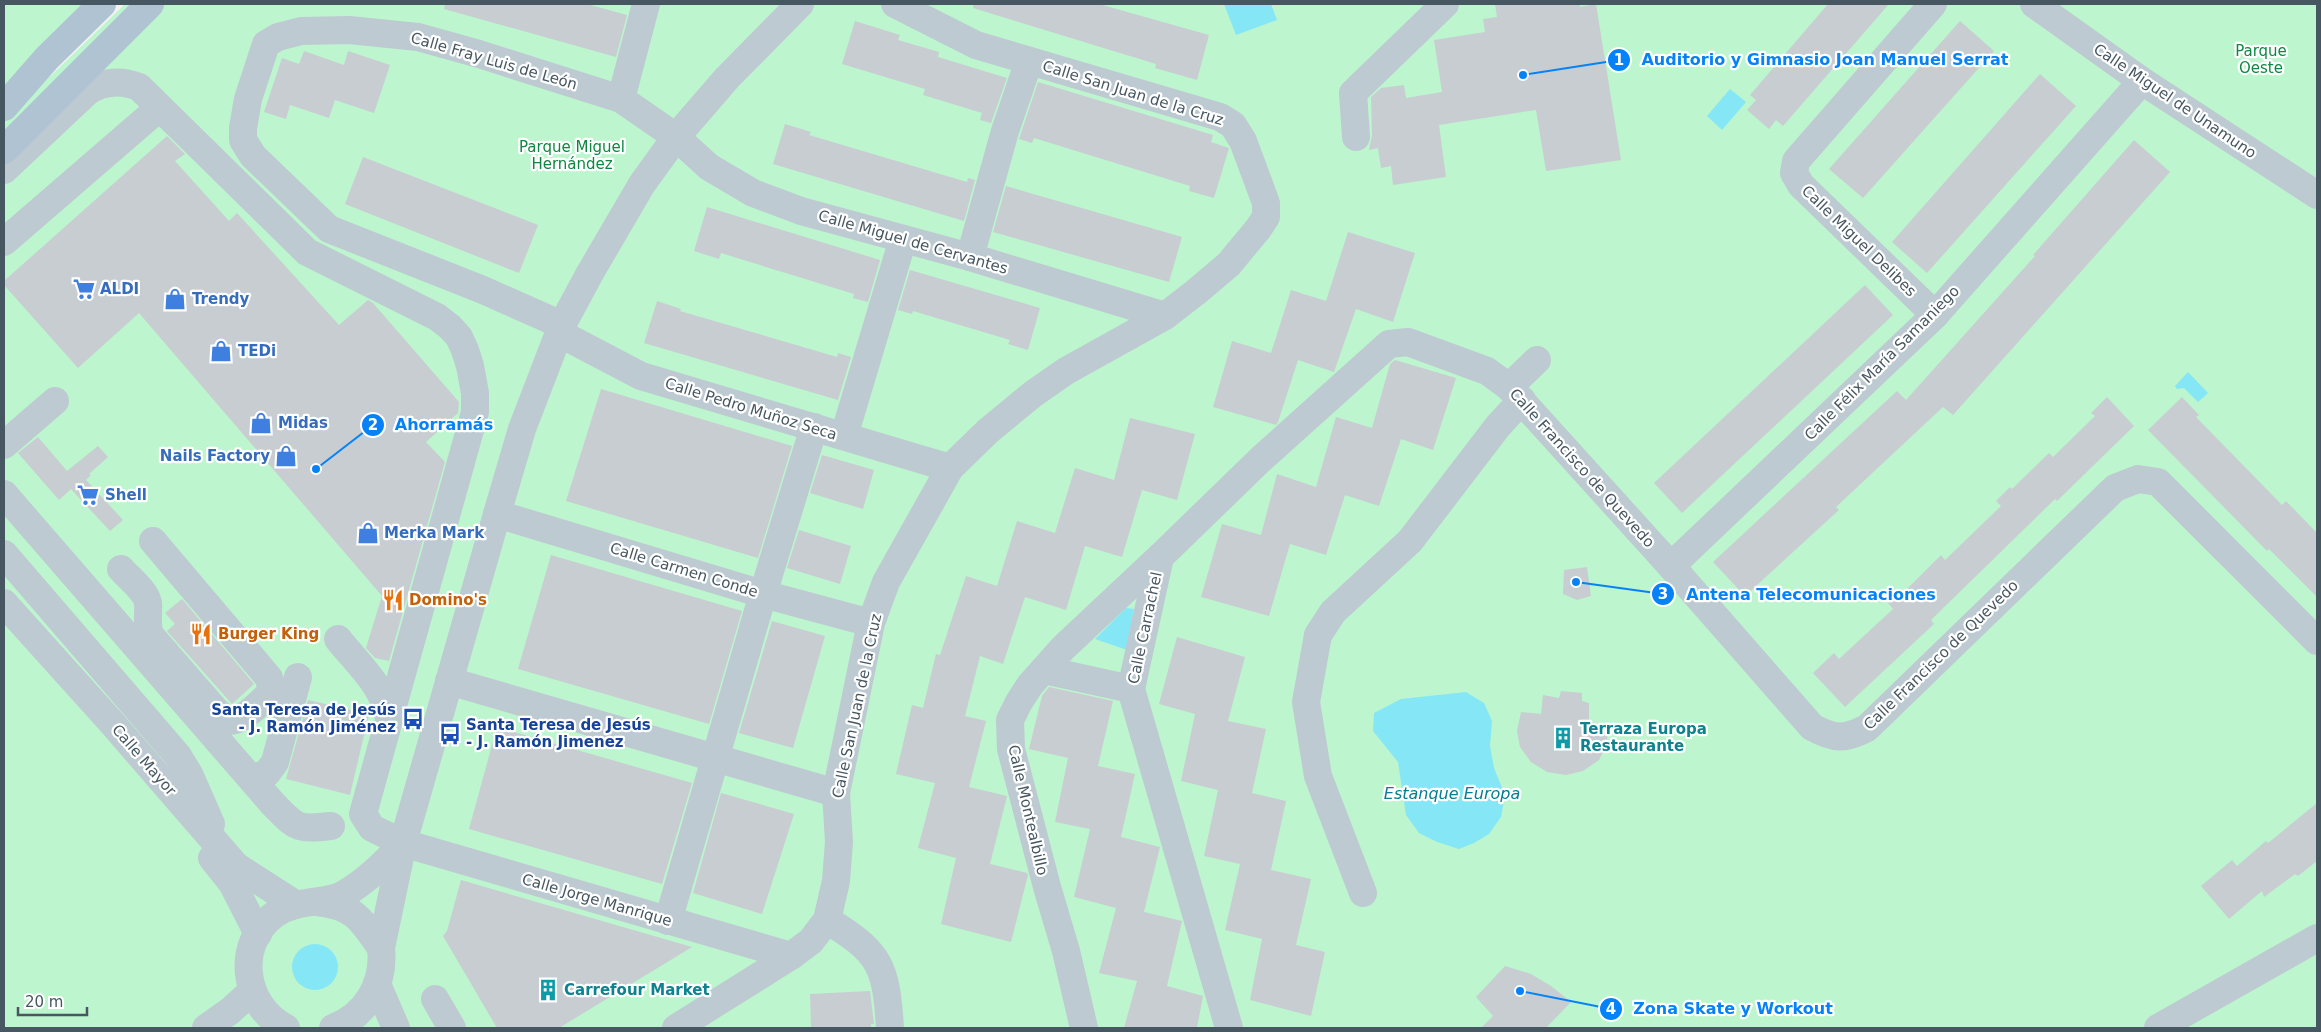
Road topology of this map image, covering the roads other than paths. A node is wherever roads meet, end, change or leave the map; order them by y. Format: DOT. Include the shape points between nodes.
graph roads {
  1 [pos="102,4"];
  2 [pos="150,4"];
  3 [pos="646,4"];
  4 [pos="800,4"];
  5 [pos="895,4"];
  6 [pos="1933,4"];
  7 [pos="2034,4"];
  8 [pos="1436,12"];
  9 [pos="1029,61"];
  10 [pos="2142,81"];
  11 [pos="1388,83"];
  12 [pos="621,99"];
  13 [pos="4,107"];
  14 [pos="158,108"];
  15 [pos="676,137"];
  16 [pos="1356,137"];
  17 [pos="9,143"];
  18 [pos="4,170"];
  19 [pos="2317,195"];
  20 [pos="903,239"];
  21 [pos="4,242"];
  22 [pos="970,257"];
  23 [pos="1935,315"];
  24 [pos="1165,316"];
  25 [pos="561,329"];
  26 [pos="1388,344"];
  27 [pos="1537,360"];
  28 [pos="1516,394"];
  29 [pos="55,401"];
  30 [pos="814,427"];
  31 [pos="844,436"];
  32 [pos="4,446"];
  33 [pos="950,468"];
  34 [pos="4,494"];
  35 [pos="497,514"];
  36 [pos="4,554"];
  37 [pos="1160,557"];
  38 [pos="1671,566"];
  39 [pos="121,569"];
  40 [pos="92,594"];
  41 [pos="763,594"];
  42 [pos="4,603"];
  43 [pos="4,622"];
  44 [pos="62,622"];
  45 [pos="871,624"];
  46 [pos="338,639"];
  47 [pos="132,641"];
  48 [pos="2317,641"];
  49 [pos="102,669"];
  50 [pos="1044,670"];
  51 [pos="298,677"];
  52 [pos="449,681"];
  53 [pos="1130,688"];
  54 [pos="389,720"];
  55 [pos="715,758"];
  56 [pos="252,780"];
  57 [pos="836,792"];
  58 [pos="331,826"];
  59 [pos="403,843"];
  60 [pos="236,866"];
  61 [pos="1363,893"];
  62 [pos="303,903"];
  63 [pos="826,920"];
  64 [pos="668,921"];
  65 [pos="258,934"];
  66 [pos="2317,938"];
  67 [pos="380,948"];
  68 [pos="791,956"];
  69 [pos="377,984"];
  70 [pos="252,991"];
  71 [pos="435,999"];
  72 [pos="206,1028"];
  73 [pos="286,1028"];
  74 [pos="333,1028"];
  75 [pos="396,1028"];
  76 [pos="452,1028"];
  77 [pos="676,1028"];
  78 [pos="890,1028"];
  79 [pos="1084,1028"];
  80 [pos="1229,1028"];
  81 [pos="2158,1028"];
  1 -- 13 [label="main road" via="47,58"];
  2 -- 17 [label="main road"];
  3 -- 12 [label="street"];
  4 -- 15 [label="street" via="727,78"];
  5 -- 9 [label="street, Calle San Juan de la Cruz" via="976,45"];
  6 -- 23 [label="street, Calle Miguel Delibes" via="1796,161 1794,173 1801,185"];
  7 -- 10 [label="street, Calle Miguel de Unamuno"];
  8 -- 11 [label="street" via="1405,64"];
  8 -- 16 [label="street" via="1353,93"];
  9 -- 22 [label="street" via="1005,130"];
  9 -- 24 [label="street, Calle San Juan de la Cruz" via="1220,118 1233,125 1242,141 1266,203 1266,217 1229,264"];
  10 -- 19 [label="street, Calle Miguel de Unamuno"];
  10 -- 23 [label="street, Calle Félix María Samaniego"];
  12 -- 15 [label="street, Calle Fray Luis de León"];
  12 -- 25 [label="street, Calle Fray Luis de León" via="418,37 349,30 301,32 278,37 266,44 250,92 242,128 243,140 253,156 329,230 483,290"];
  14 -- 18 [label="street, Calle Jorge Manrique" via="139,87 127,82 95,86"];
  14 -- 21 [label="street"];
  14 -- 54 [label="street, Calle Jorge Manrique" via="307,252 437,317 459,337 466,350 475,393 475,412"];
  15 -- 20 [label="street, Calle Miguel de Cervantes" via="709,168 753,193 801,211"];
  15 -- 25 [label="street" via="642,184"];
  20 -- 22 [label="street, Calle Miguel de Cervantes"];
  20 -- 31 [label="street"];
  22 -- 24 [label="street, Calle Miguel de Cervantes"];
  23 -- 38 [label="street, Calle Félix María Samaniego"];
  24 -- 33 [label="street, Calle San Juan de la Cruz" via="1066,371 1033,394"];
  25 -- 30 [label="street, Calle Pedro Muñoz Seca" via="641,376"];
  25 -- 35 [label="street" via="522,430"];
  26 -- 28 [label="street, Calle Francisco de Quevedo" via="1408,342 1487,371"];
  26 -- 37 [label="street, Calle Carrachel" via="1261,459"];
  27 -- 28 [label="street"];
  28 -- 38 [label="street, Calle Francisco de Quevedo"];
  28 -- 61 [label="street" via="1498,426 1410,541 1333,612 1318,635 1306,702 1317,767"];
  29 -- 32 [label="street"];
  30 -- 31 [label="street, Calle Pedro Muñoz Seca"];
  30 -- 41 [label="street"];
  31 -- 33 [label="street, Calle Pedro Muñoz Seca"];
  33 -- 45 [label="street, Calle San Juan de la Cruz" via="886,582"];
  34 -- 40 [label="street"];
  35 -- 41 [label="street, Calle Carmen Conde"];
  35 -- 52 [label="street"];
  36 -- 44 [label="street"];
  37 -- 50 [label="street, Calle Montealbillo" via="1063,648"];
  37 -- 53 [label="street, Calle Carrachel"];
  38 -- 48 [label="street, Calle Francisco de Quevedo" via="1812,727 1830,736 1851,736 1867,728 2115,488 2138,479 2158,482"];
  39 -- 39 [label="street" via="160,535 269,678 272,692 242,717 228,721 150,634 148,602"];
  39 -- 40 [label="street"];
  40 -- 44 [label="street"];
  40 -- 47 [label="street"];
  41 -- 45 [label="street, Calle Carmen Conde"];
  41 -- 55 [label="street"];
  42 -- 60 [label="street, Calle Mayor"];
  43 -- 65 [label="street, Calle Mayor" via="206,849 232,883"];
  44 -- 49 [label="street"];
  45 -- 57 [label="street, Calle San Juan de la Cruz"];
  46 -- 54 [label="street" via="382,694"];
  47 -- 49 [label="street" via="118,643 108,649 103,655"];
  47 -- 56 [label="street"];
  49 -- 60 [label="street" via="178,756 212,827"];
  50 -- 53 [label="street"];
  50 -- 79 [label="street, Calle Montealbillo" via="1019,702 1010,720 1011,748 1046,887 1069,959"];
  51 -- 56 [label="street" via="275,762 267,773"];
  52 -- 55 [label="street"];
  52 -- 59 [label="street"];
  53 -- 80 [label="street, Calle Carrachel"];
  54 -- 59 [label="street, Calle Jorge Manrique" via="363,814 372,828"];
  55 -- 57 [label="street"];
  55 -- 64 [label="street"];
  56 -- 58 [label="street" via="295,826"];
  57 -- 63 [label="street, Calle San Juan de la Cruz" via="837,871"];
  59 -- 62 [label="street" via="378,870 343,895"];
  59 -- 64 [label="street, Calle Jorge Manrique"];
  59 -- 67 [label="street"];
  60 -- 62 [label="street, Calle Mayor"];
  62 -- 65 [label="street" via="275,915"];
  62 -- 67 [label="street" via="332,904 350,911 360,918"];
  63 -- 68 [label="street, Calle San Juan de la Cruz" via="811,941"];
  63 -- 78 [label="street" via="861,943 884,973"];
  64 -- 68 [label="street, Calle Jorge Manrique"];
  65 -- 70 [label="street" via="249,956 248,978"];
  66 -- 81 [label="street"];
  67 -- 69 [label="street" via="382,959"];
  68 -- 77 [label="street, Calle San Juan de la Cruz"];
  69 -- 74 [label="street" via="369,1003 352,1018"];
  69 -- 75 [label="street"];
  70 -- 72 [label="street"];
  70 -- 73 [label="street" via="273,1022"];
  71 -- 76 [label="street"];
}
